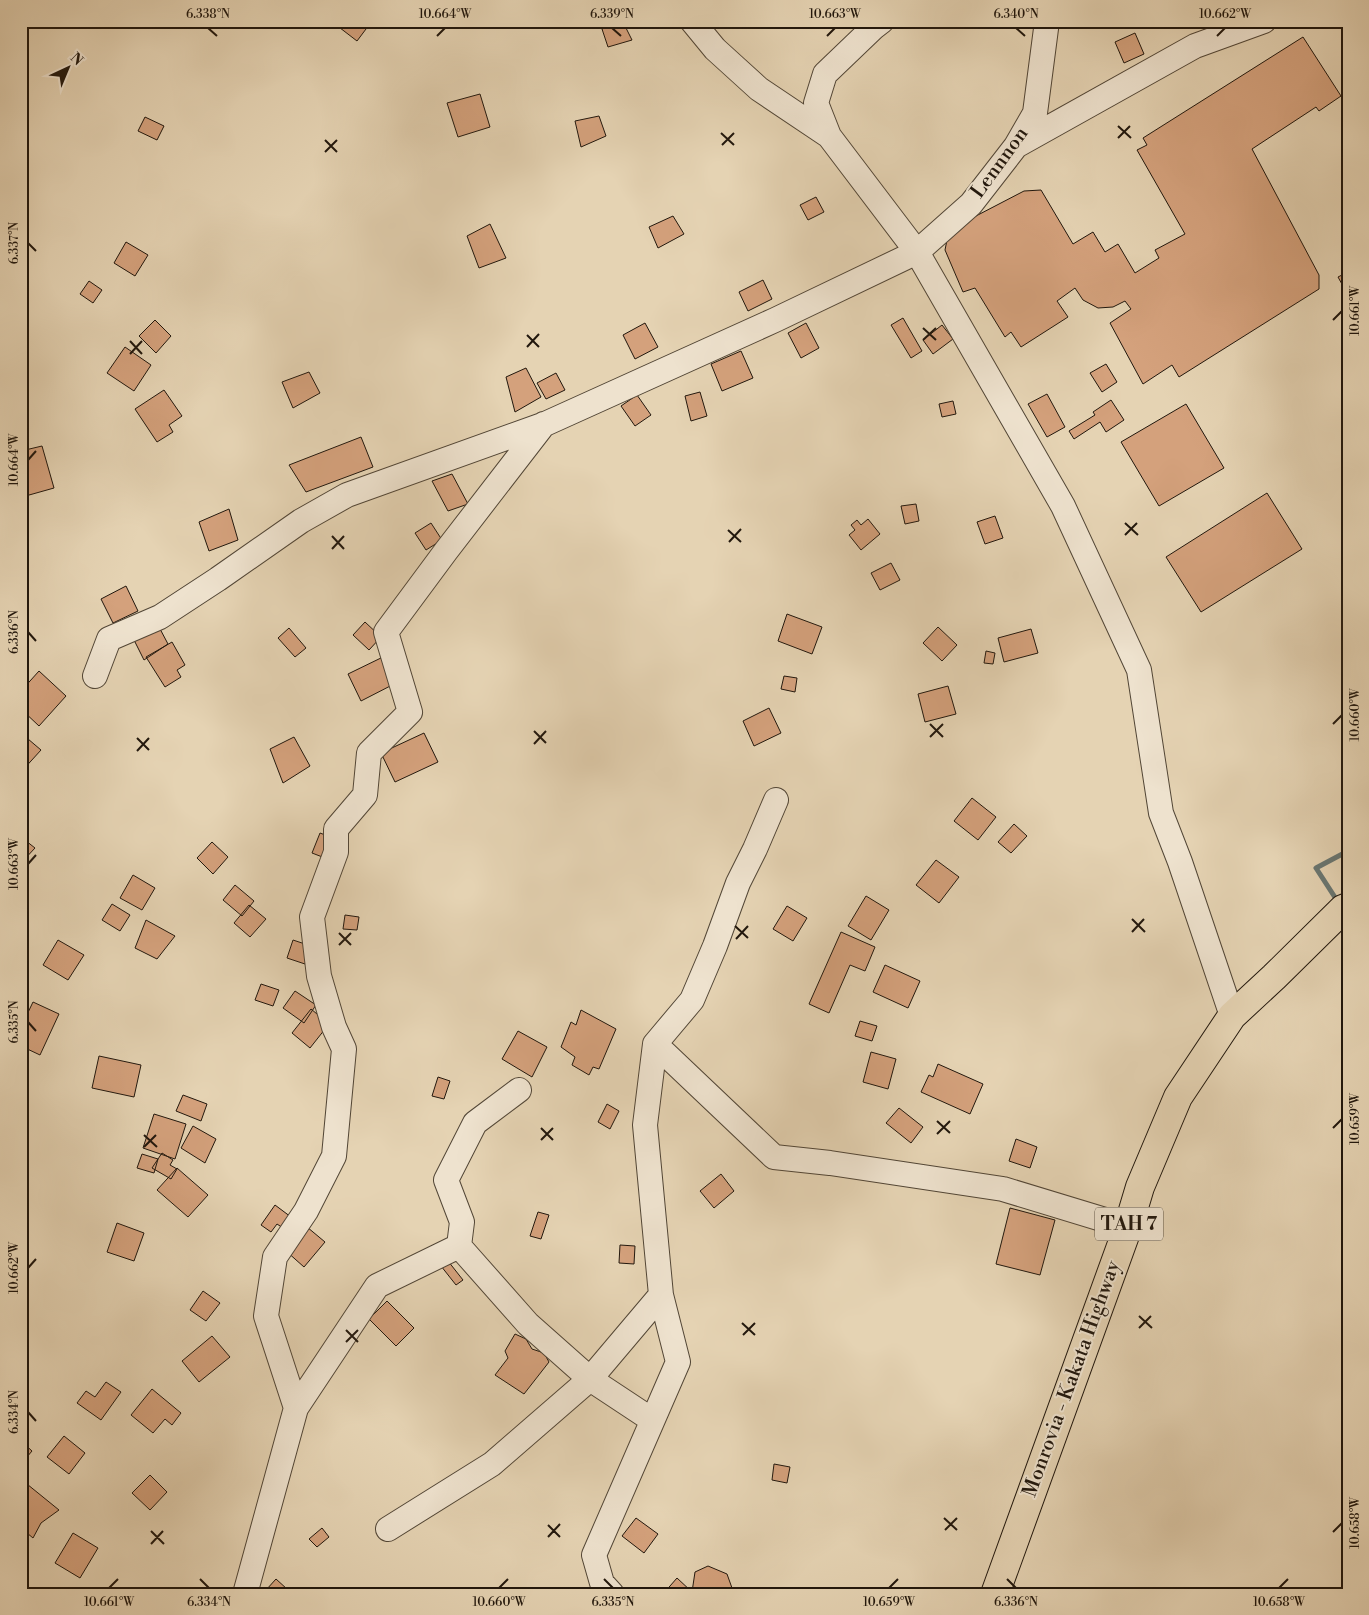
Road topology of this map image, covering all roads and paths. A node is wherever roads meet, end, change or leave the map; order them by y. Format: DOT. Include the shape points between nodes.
graph roads {
  1 [pos="692,21"];
  2 [pos="882,21"];
  3 [pos="1047,21"];
  4 [pos="1264,21"];
  5 [pos="829,136"];
  6 [pos="1016,146"];
  7 [pos="917,252"];
  8 [pos="545,424"];
  9 [pos="95,676"];
  10 [pos="776,800"];
  11 [pos="1348,907"];
  12 [pos="1232,1016"];
  13 [pos="655,1044"];
  14 [pos="518,1090"];
  15 [pos="1128,1227"];
  16 [pos="459,1246"];
  17 [pos="662,1295"];
  18 [pos="590,1379"];
  19 [pos="296,1408"];
  20 [pos="652,1420"];
  21 [pos="388,1529"];
  22 [pos="245,1594"];
  23 [pos="612,1594"];
  24 [pos="994,1594"];
  1 -- 5 [label="street" via="715,49 759,89"];
  2 -- 5 [label="street" via="825,74 816,102"];
  3 -- 6 [label="street, Lennnon" via="1034,113"];
  4 -- 6 [label="street" via="1195,46"];
  5 -- 7 [label="street"];
  6 -- 7 [label="street, Lennnon" via="971,204"];
  7 -- 8 [label="street, Lennnon"];
  7 -- 12 [label="street" via="1062,506 1139,670 1161,813"];
  8 -- 9 [label="street, Lennnon" via="347,495 301,521 160,617 109,639"];
  8 -- 19 [label="street" via="386,632 410,712 369,753 365,795 336,829 336,852 312,917 319,976 344,1049 334,1156 306,1211 276,1257 266,1316"];
  10 -- 13 [label="street" via="738,883 692,1000"];
  11 -- 12 [label="highway, Monrovia - Kakata Highway / TAH 7"];
  12 -- 15 [label="highway, Monrovia - Kakata Highway / TAH 7" via="1178,1097 1140,1187"];
  13 -- 15 [label="street" via="774,1157 1003,1189"];
  13 -- 17 [label="street" via="645,1125"];
  14 -- 16 [label="street" via="475,1123 446,1180 462,1222"];
  15 -- 24 [label="highway, Monrovia - Kakata Highway / TAH 7"];
  16 -- 18 [label="street" via="528,1324"];
  16 -- 19 [label="street" via="377,1286"];
  17 -- 18 [label="street"];
  17 -- 20 [label="street" via="678,1362"];
  18 -- 20 [label="street"];
  18 -- 21 [label="street" via="492,1464"];
  19 -- 22 [label="street"];
  20 -- 23 [label="street" via="594,1555 602,1584"];
}
